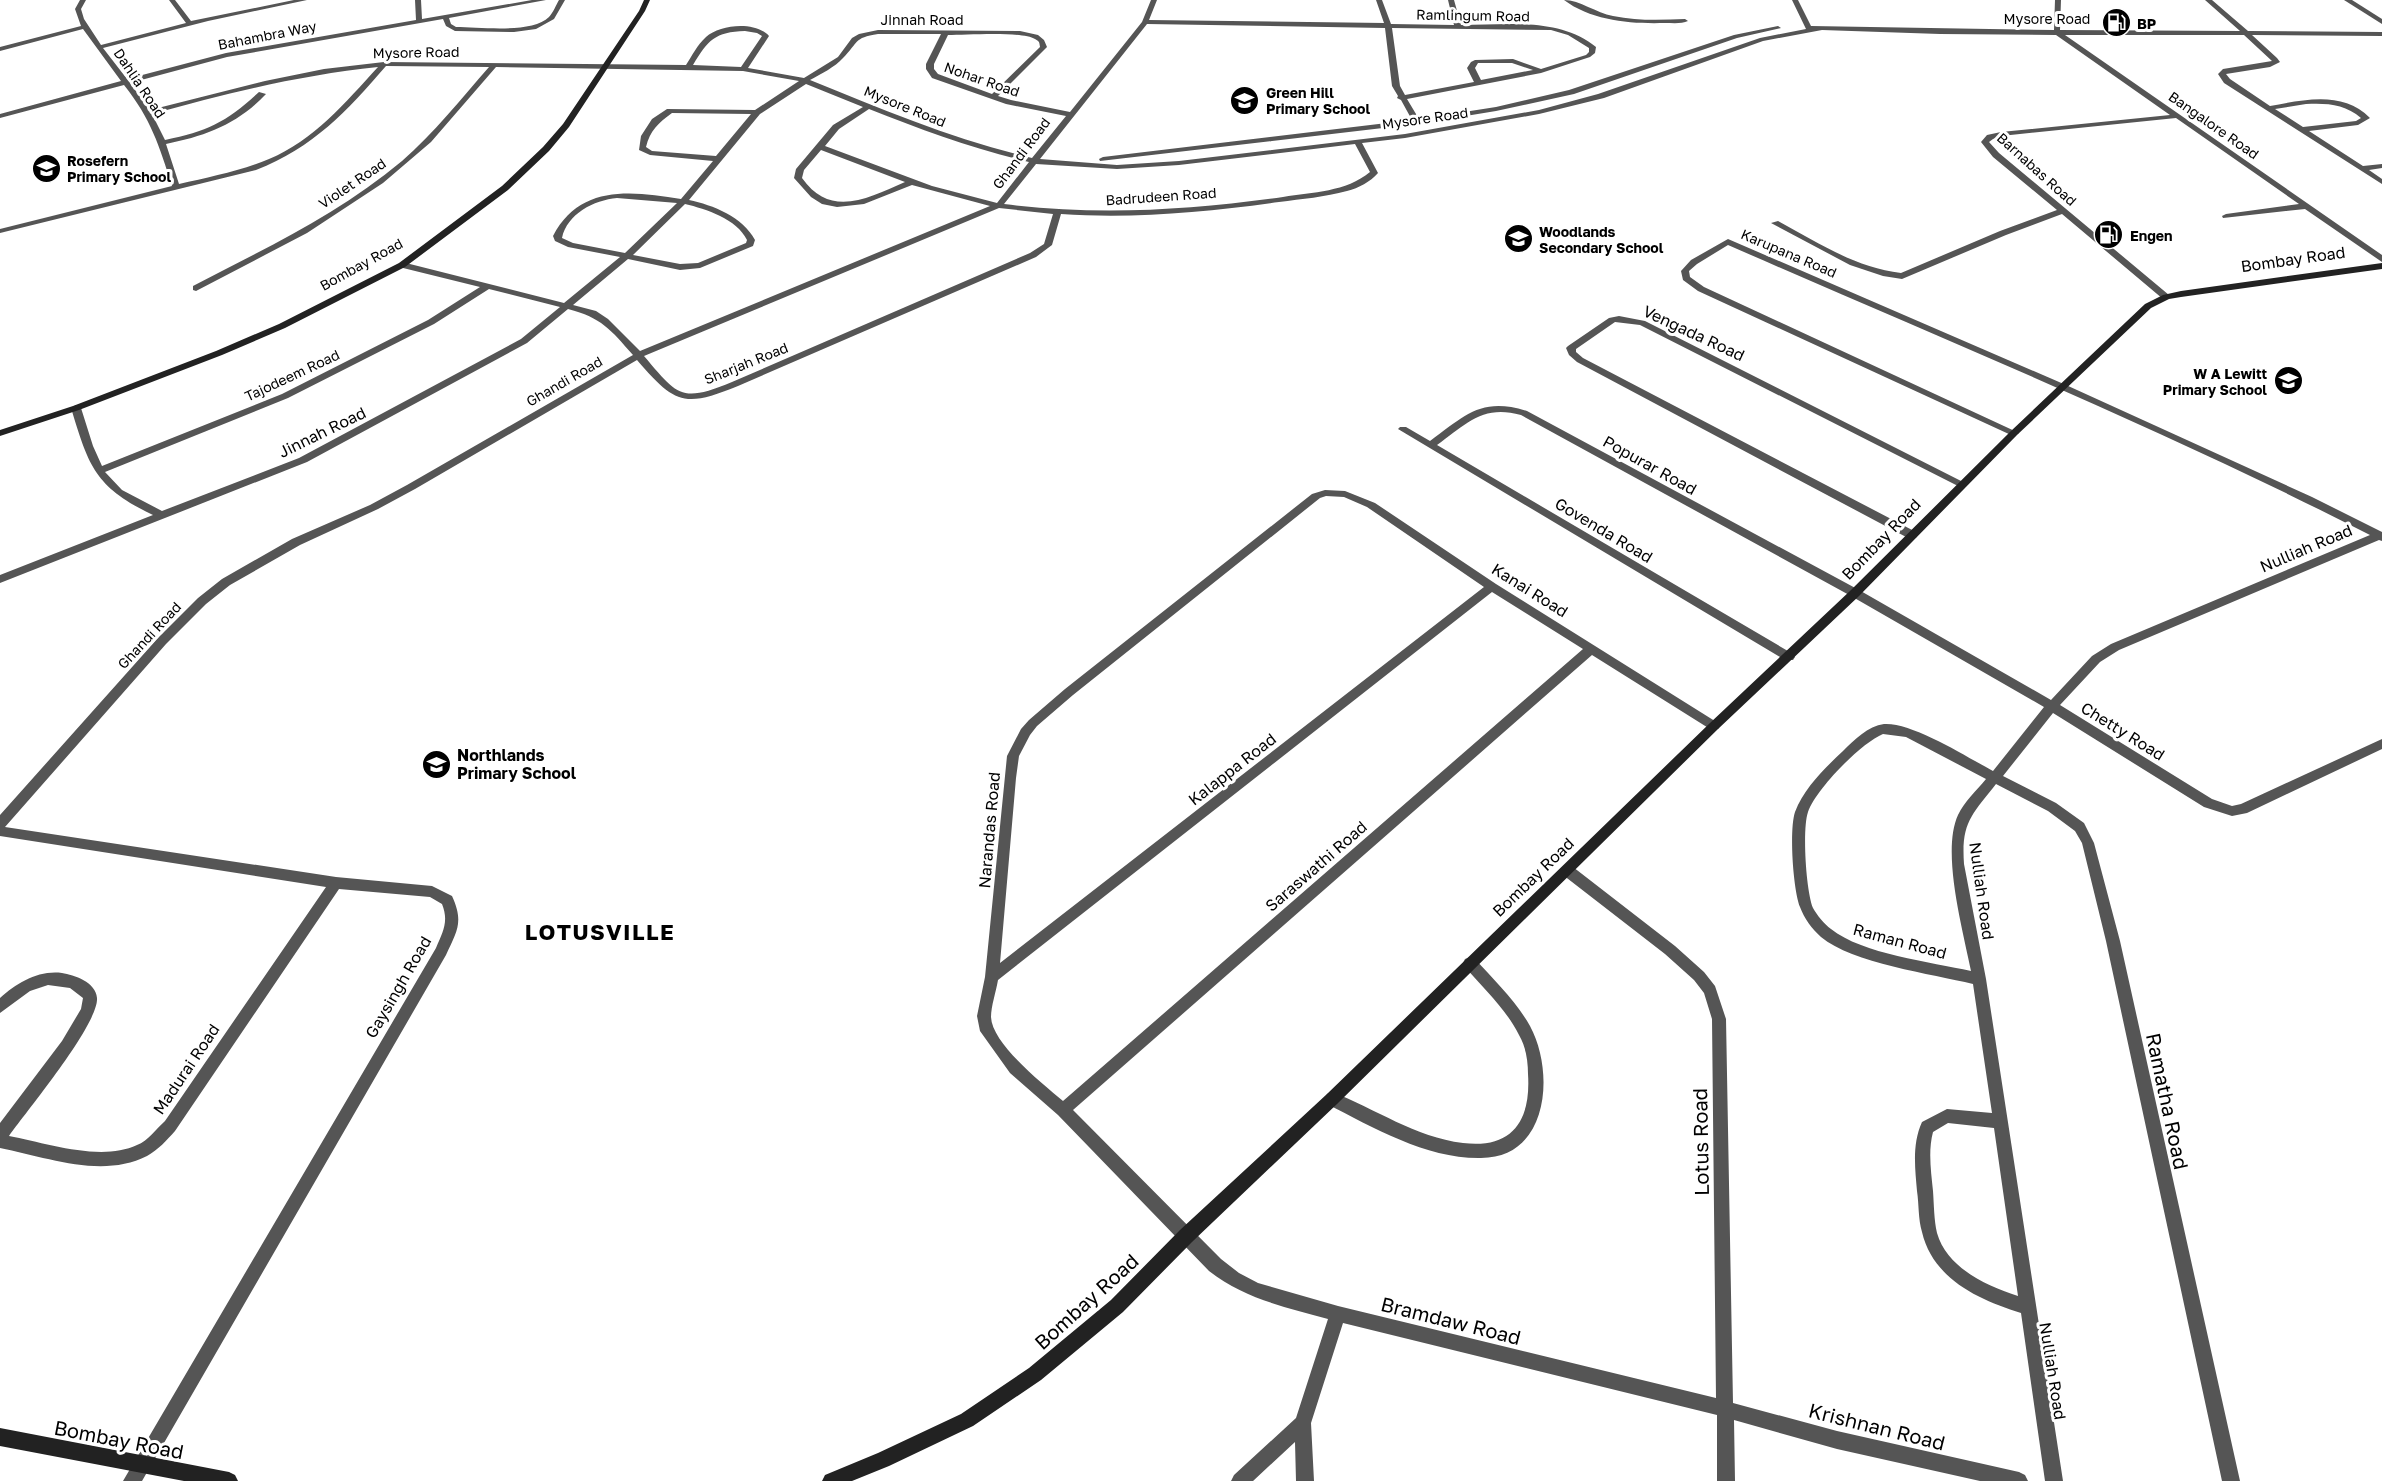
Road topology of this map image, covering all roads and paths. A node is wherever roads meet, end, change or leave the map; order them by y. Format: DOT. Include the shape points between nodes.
graph roads {
  1 [pos="83,0"];
  2 [pos="172,0"];
  3 [pos="304,0"];
  4 [pos="418,0"];
  5 [pos="543,0"];
  6 [pos="562,0"];
  7 [pos="647,0"];
  8 [pos="1154,0"];
  9 [pos="1379,0"];
  10 [pos="1451,0"];
  11 [pos="1568,0"];
  12 [pos="1795,0"];
  13 [pos="2058,0"];
  14 [pos="2208,0"];
  15 [pos="2347,0"];
  16 [pos="446,16"];
  17 [pos="419,20"];
  18 [pos="1685,21"];
  19 [pos="1144,22"];
  20 [pos="2382,22"];
  21 [pos="189,24"];
  22 [pos="1388,26"];
  23 [pos="1458,26"];
  24 [pos="84,27"];
  25 [pos="1809,29"];
  26 [pos="946,32"];
  27 [pos="2057,32"];
  28 [pos="2242,32"];
  29 [pos="2382,34"];
  30 [pos="100,47"];
  31 [pos="0,49"];
  32 [pos="384,64"];
  33 [pos="494,65"];
  34 [pos="604,65"];
  35 [pos="688,68"];
  36 [pos="743,69"];
  37 [pos="1541,71"];
  38 [pos="803,80"];
  39 [pos="126,81"];
  40 [pos="1479,84"];
  41 [pos="262,94"];
  42 [pos="993,97"];
  43 [pos="1401,98"];
  44 [pos="869,106"];
  45 [pos="2268,108"];
  46 [pos="757,112"];
  47 [pos="149,113"];
  48 [pos="1070,114"];
  49 [pos="0,116"];
  50 [pos="2178,116"];
  51 [pos="1417,122"];
  52 [pos="2301,130"];
  53 [pos="1357,141"];
  54 [pos="162,143"];
  55 [pos="820,147"];
  56 [pos="719,159"];
  57 [pos="1035,159"];
  58 [pos="2382,166"];
  59 [pos="2362,169"];
  60 [pos="2382,182"];
  61 [pos="910,183"];
  62 [pos="176,187"];
  63 [pos="683,202"];
  64 [pos="999,205"];
  65 [pos="2306,206"];
  66 [pos="2063,211"];
  67 [pos="1057,213"];
  68 [pos="2226,216"];
  69 [pos="1774,223"];
  70 [pos="0,231"];
  71 [pos="627,256"];
  72 [pos="2382,259"];
  73 [pos="402,265"];
  74 [pos="2382,266"];
  75 [pos="487,287"];
  76 [pos="196,288"];
  77 [pos="2166,297"];
  78 [pos="568,306"];
  79 [pos="639,355"];
  80 [pos="2063,387"];
  81 [pos="76,408"];
  82 [pos="1403,429"];
  83 [pos="0,433"];
  84 [pos="2014,433"];
  85 [pos="1431,445"];
  86 [pos="100,470"];
  87 [pos="1962,484"];
  88 [pos="1325,493"];
  89 [pos="162,516"];
  90 [pos="1912,535"];
  91 [pos="2381,536"];
  92 [pos="0,579"];
  93 [pos="1492,587"];
  94 [pos="1855,593"];
  95 [pos="1592,649"];
  96 [pos="1789,657"];
  97 [pos="2052,706"];
  98 [pos="1714,726"];
  99 [pos="2382,744"];
  100 [pos="1996,777"];
  101 [pos="0,824"];
  102 [pos="0,831"];
  103 [pos="1568,871"];
  104 [pos="336,882"];
  105 [pos="1470,963"];
  106 [pos="992,977"];
  107 [pos="1979,979"];
  108 [pos="0,1007"];
  109 [pos="1332,1099"];
  110 [pos="1063,1110"];
  111 [pos="2000,1121"];
  112 [pos="0,1135"];
  113 [pos="0,1141"];
  114 [pos="1186,1236"];
  115 [pos="2027,1306"];
  116 [pos="1338,1314"];
  117 [pos="1725,1408"];
  118 [pos="1303,1423"];
  119 [pos="0,1437"];
  120 [pos="141,1465"];
  121 [pos="132,1481"];
  122 [pos="229,1481"];
  123 [pos="831,1481"];
  124 [pos="1240,1481"];
  125 [pos="1305,1481"];
  126 [pos="1726,1481"];
  127 [pos="2019,1481"];
  128 [pos="2054,1481"];
  129 [pos="2231,1481"];
  1 -- 24 [label="street" via="78,9"];
  2 -- 21 [label="street"];
  3 -- 21 [label="street"];
  4 -- 17 [label="street"];
  5 -- 16 [label="street, Bahambra Way"];
  6 -- 16 [label="street" via="548,22 523,30 451,28"];
  7 -- 34 [label="street, Bombay Road"];
  8 -- 19 [label="street, Ghandi Road"];
  9 -- 22 [label="street"];
  10 -- 23 [label="street"];
  11 -- 18 [label="street" via="1609,19"];
  12 -- 25 [label="street"];
  13 -- 27 [label="street"];
  14 -- 28 [label="street"];
  15 -- 20 [label="street"];
  16 -- 17 [label="street, Bahambra Way"];
  17 -- 39 [label="street, Bahambra Way" via="236,52"];
  19 -- 22 [label="street, Ramlingum Road"];
  19 -- 48 [label="street, Ghandi Road"];
  21 -- 30 [label="street"];
  22 -- 23 [label="street, Ramlingum Road"];
  22 -- 43 [label="street" via="1393,73"];
  23 -- 37 [label="street, Ramlingum Road" via="1552,28 1593,47 1588,56"];
  24 -- 30 [label="street, Dahlia Road"];
  24 -- 31 [label="street"];
  25 -- 27 [label="street, Mysore Road"];
  25 -- 51 [label="street, Mysore Road" via="1755,31 1571,92"];
  25 -- 53 [label="street, Mysore Road" via="1762,39 1568,106 1460,127"];
  26 -- 38 [label="street, Jinnah Road" via="861,35 840,58"];
  26 -- 42 [label="street, Nohar Road" via="930,64 932,72 943,80"];
  26 -- 42 [label="street, Jinnah Road" via="1020,33 1042,41 1044,46"];
  27 -- 28 [label="street, Mysore Road"];
  27 -- 50 [label="street, Bangalore Road"];
  28 -- 29 [label="street, Mysore Road"];
  28 -- 45 [label="street" via="2276,62 2265,67 2226,70 2222,74 2233,86"];
  30 -- 39 [label="street, Dahlia Road"];
  32 -- 33 [label="street, Mysore Road"];
  32 -- 47 [label="street, Mysore Road" via="267,81"];
  32 -- 62 [label="street" via="344,108 297,150 253,168"];
  33 -- 34 [label="street, Mysore Road"];
  33 -- 76 [label="street, Violet Road" via="423,146 368,191"];
  34 -- 35 [label="street, Mysore Road"];
  34 -- 73 [label="street, Bombay Road" via="546,149 505,188"];
  35 -- 36 [label="street, Mysore Road"];
  35 -- 36 [label="street" via="712,34 734,29 762,32 765,40"];
  36 -- 38 [label="street, Mysore Road"];
  37 -- 40 [label="street, Ramlingum Road"];
  37 -- 40 [label="street" via="1513,61 1477,61 1471,68"];
  38 -- 44 [label="street, Mysore Road"];
  38 -- 46 [label="street, Jinnah Road"];
  39 -- 47 [label="street, Dahlia Road"];
  39 -- 49 [label="street, Bahambra Way"];
  40 -- 43 [label="street, Ramlingum Road"];
  41 -- 54 [label="street" via="218,129"];
  42 -- 48 [label="street, Nohar Road"];
  43 -- 51 [label="street"];
  44 -- 55 [label="street" via="836,127"];
  44 -- 57 [label="street, Mysore Road" via="962,142"];
  45 -- 52 [label="street"];
  45 -- 52 [label="street" via="2329,101 2351,107 2366,118 2358,123"];
  46 -- 56 [label="street, Jinnah Road"];
  46 -- 56 [label="street" via="670,111 655,121 642,143 642,148 650,153"];
  47 -- 54 [label="street, Dahlia Road"];
  48 -- 57 [label="street, Ghandi Road"];
  50 -- 65 [label="street, Bangalore Road"];
  50 -- 66 [label="street, Barnabas Road" via="2011,133 1987,139 1987,146"];
  51 -- 57 [label="street, Mysore Road" via="1131,158"];
  52 -- 59 [label="street"];
  53 -- 57 [label="street, Mysore Road" via="1143,166 1085,166"];
  53 -- 67 [label="street, Badrudeen Road" via="1374,173 1346,189 1204,207"];
  54 -- 62 [label="street, Dahlia Road"];
  55 -- 61 [label="street, Badrudeen Road"];
  55 -- 61 [label="street" via="800,169 798,178 828,204 851,205"];
  56 -- 63 [label="street, Jinnah Road"];
  57 -- 64 [label="street, Ghandi Road"];
  58 -- 59 [label="street"];
  59 -- 60 [label="street"];
  61 -- 64 [label="street, Badrudeen Road"];
  62 -- 70 [label="street"];
  63 -- 71 [label="street, Jinnah Road"];
  63 -- 71 [label="street" via="720,211 746,231 750,244 690,267 670,267"];
  63 -- 71 [label="street" via="600,197 560,227 557,236 562,243"];
  64 -- 67 [label="street, Badrudeen Road"];
  64 -- 79 [label="street, Ghandi Road"];
  65 -- 68 [label="street"];
  65 -- 72 [label="street, Bangalore Road"];
  66 -- 69 [label="street" via="1902,276 1858,264"];
  66 -- 77 [label="street, Barnabas Road"];
  67 -- 79 [label="street, Sharjah Road" via="1048,245 1033,255 716,391 690,398 675,394"];
  71 -- 78 [label="street, Jinnah Road"];
  73 -- 75 [label="street, Sharjah Road"];
  73 -- 81 [label="street, Bombay Road" via="282,326"];
  74 -- 77 [label="street, Bombay Road"];
  75 -- 78 [label="street, Sharjah Road"];
  75 -- 86 [label="street, Tajodeem Road" via="447,313 285,396"];
  77 -- 80 [label="street, Bombay Road" via="2148,306"];
  78 -- 79 [label="street, Sharjah Road" via="602,317"];
  78 -- 89 [label="street, Jinnah Road" via="499,357 329,448"];
  79 -- 101 [label="street, Ghandi Road" via="411,487 296,542 226,582 162,641"];
  80 -- 84 [label="street, Bombay Road"];
  80 -- 84 [label="street, Karupana Road" via="1728,242 1685,271 1686,278 1701,288"];
  80 -- 91 [label="street"];
  81 -- 83 [label="street, Bombay Road"];
  81 -- 86 [label="street"];
  82 -- 85 [label="street, Govenda Road"];
  84 -- 87 [label="street, Bombay Road"];
  85 -- 94 [label="street, Popurar Road" via="1480,411 1495,406 1511,408"];
  85 -- 96 [label="street, Govenda Road"];
  86 -- 89 [label="street" via="119,491"];
  87 -- 90 [label="street, Bombay Road"];
  87 -- 90 [label="street, Vengada Road" via="1641,323 1612,320 1571,348 1580,360"];
  88 -- 93 [label="street, Kanai Road" via="1345,494 1371,505"];
  88 -- 106 [label="street, Narandas Road" via="1310,499 1069,692 1025,732 1013,756 1010,778"];
  89 -- 92 [label="street, Jinnah Road"];
  90 -- 94 [label="street, Bombay Road"];
  91 -- 97 [label="street, Nulliah Road" via="2115,647 2096,659"];
  93 -- 95 [label="street, Kanai Road"];
  93 -- 106 [label="street, Kalappa Road"];
  94 -- 96 [label="street, Bombay Road"];
  94 -- 97 [label="street, Chetty Road"];
  95 -- 98 [label="street, Kanai Road"];
  95 -- 110 [label="street, Saraswathi Road"];
  96 -- 98 [label="street, Bombay Road"];
  97 -- 99 [label="street, Chetty Road" via="2193,794 2232,811 2267,799"];
  97 -- 100 [label="street, Nulliah Road"];
  98 -- 103 [label="street, Bombay Road"];
  100 -- 107 [label="street, Nulliah Road" via="1964,815 1956,846"];
  100 -- 107 [label="street, Raman Road" via="1909,733 1881,729 1863,741 1806,800 1798,830 1806,906 1827,934 1862,951"];
  100 -- 129 [label="street, Ramatha Road" via="2070,819 2088,843"];
  102 -- 104 [label="street, Gaysingh Road"];
  103 -- 105 [label="street, Bombay Road"];
  103 -- 117 [label="street, Lotus Road" via="1699,976 1710,990 1719,1019"];
  104 -- 113 [label="street, Madurai Road" via="170,1126 149,1146 129,1156 110,1159"];
  104 -- 120 [label="street, Gaysingh Road" via="432,892 447,900 452,908 451,928"];
  105 -- 109 [label="street, Bombay Road"];
  105 -- 109 [label="street" via="1526,1031 1533,1049 1532,1117 1523,1132 1499,1148 1465,1150 1375,1122"];
  106 -- 110 [label="street, Narandas Road" via="984,1016 987,1031 1015,1068"];
  107 -- 111 [label="street, Nulliah Road"];
  108 -- 112 [label="street" via="24,988 54,978 76,983 90,999 75,1032"];
  109 -- 114 [label="street, Bombay Road"];
  110 -- 114 [label="street, Narandas Road"];
  111 -- 115 [label="street, Nulliah Road"];
  111 -- 115 [label="street" via="1947,1116 1927,1127 1922,1161 1931,1239 1946,1261 1970,1283 1995,1297"];
  114 -- 116 [label="street, Bramdaw Road" via="1233,1279 1256,1290"];
  114 -- 123 [label="street, Bombay Road" via="1117,1306 1035,1374 967,1420"];
  115 -- 128 [label="street, Nulliah Road"];
  116 -- 117 [label="street, Bramdaw Road"];
  116 -- 118 [label="street"];
  117 -- 126 [label="street, Lotus Road"];
  117 -- 127 [label="street, Krishnan Road" via="1837,1440"];
  118 -- 124 [label="street"];
  118 -- 125 [label="street"];
  119 -- 120 [label="street, Bombay Road"];
  120 -- 121 [label="street, Gaysingh Road"];
  120 -- 122 [label="street, Bombay Road"];
}
